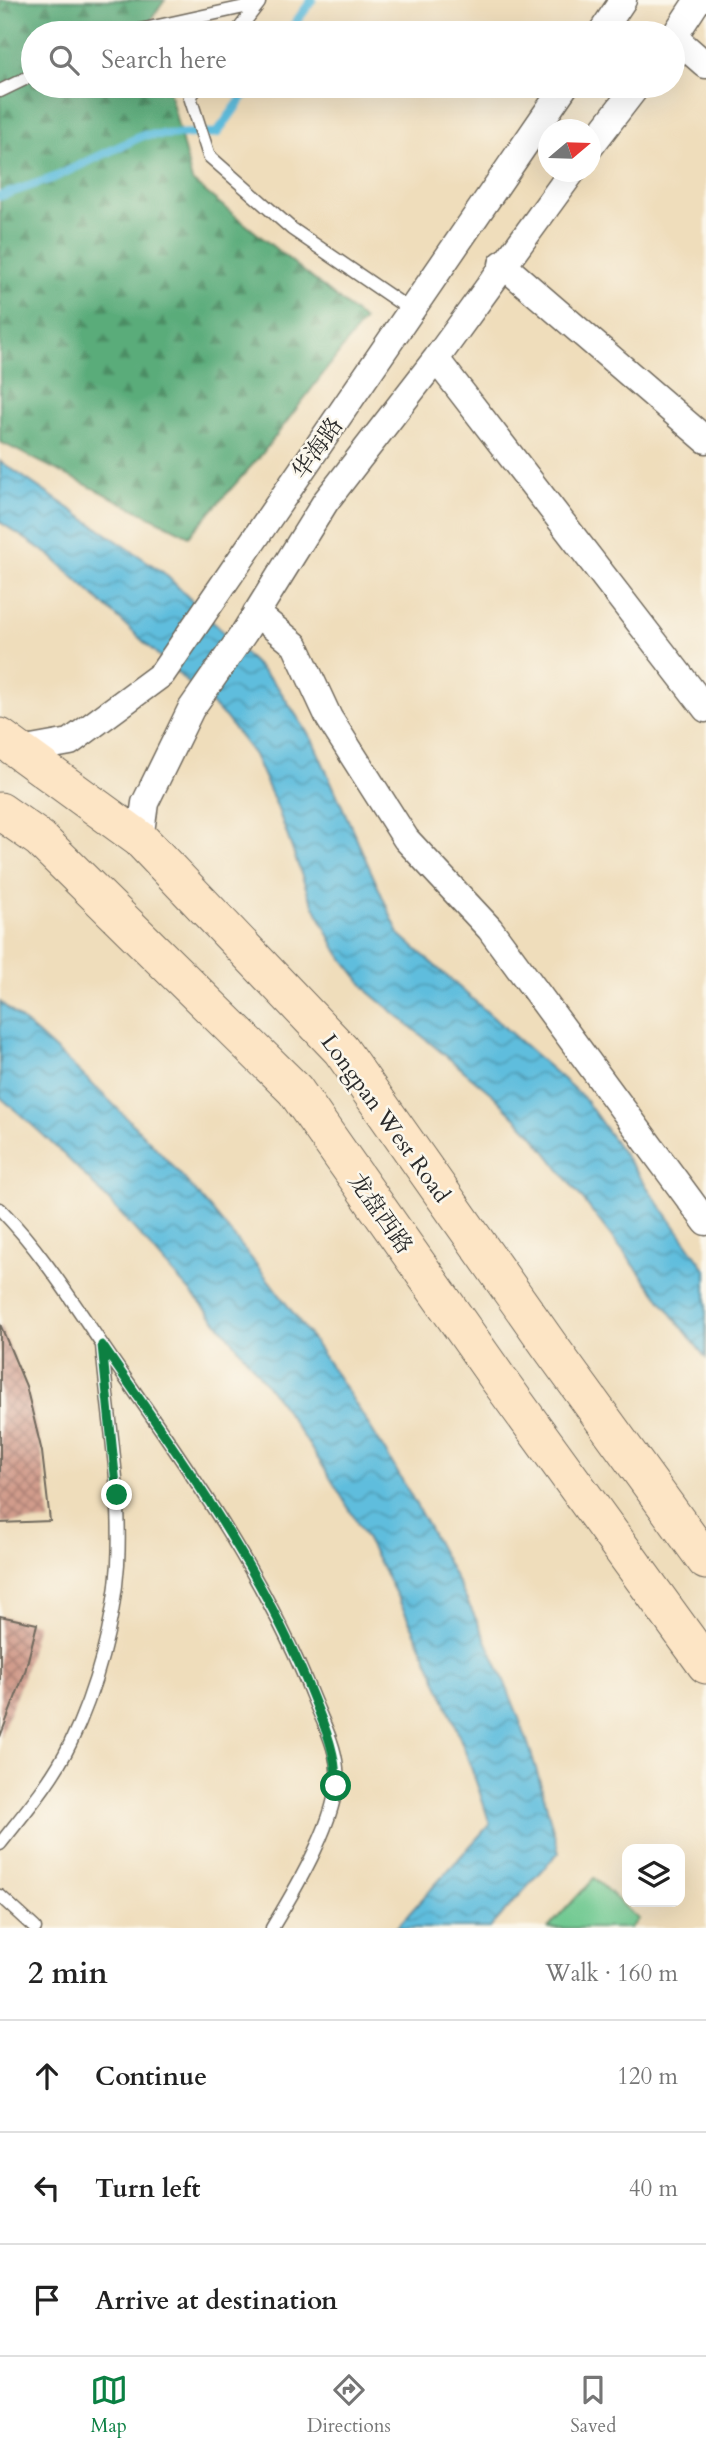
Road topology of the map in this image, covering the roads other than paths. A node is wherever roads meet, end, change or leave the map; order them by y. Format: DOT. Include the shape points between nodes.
graph roads {
  1 [pos="624,0"];
  2 [pos="698,0"];
  3 [pos="259,2"];
  4 [pos="177,21"];
  5 [pos="245,21"];
  6 [pos="609,21"];
  7 [pos="684,21"];
  8 [pos="685,48"];
  9 [pos="706,65"];
  10 [pos="21,80"];
  11 [pos="0,90"];
  12 [pos="196,98"];
  13 [pos="557,98"];
  14 [pos="628,98"];
  15 [pos="601,133"];
  16 [pos="564,182"];
  17 [pos="502,264"];
  18 [pos="412,312"];
  19 [pos="436,359"];
  20 [pos="706,440"];
  21 [pos="250,623"];
  22 [pos="706,709"];
  23 [pos="10,744"];
  24 [pos="0,811"];
  25 [pos="141,839"];
  26 [pos="0,1209"];
  27 [pos="706,1222"];
  28 [pos="102,1345"];
  29 [pos="706,1561"];
  30 [pos="706,1665"];
  31 [pos="0,1844"];
  32 [pos="0,1896"];
  33 [pos="35,1928"];
  34 [pos="272,1928"];
  1 -- 6 [label="street"];
  2 -- 7 [label="street"];
  3 -- 4 [label="lane"];
  3 -- 5 [label="lane"];
  8 -- 9 [label="street"];
  10 -- 11 [label="lane"];
  12 -- 18 [label="lane" via="209,156 292,229"];
  13 -- 18 [label="street, 华海路"];
  14 -- 15 [label="street"];
  16 -- 17 [label="street, 华海路"];
  17 -- 19 [label="street, 华海路"];
  17 -- 20 [label="street"];
  18 -- 23 [label="street, 华海路" via="162,674 70,741"];
  19 -- 21 [label="street, 华海路" via="326,501"];
  19 -- 22 [label="street"];
  21 -- 25 [label="street, 华海路" via="191,709 145,803"];
  21 -- 27 [label="street" via="295,645 330,718 406,839 490,929"];
  23 -- 25 [label="street, Longpan West Road"];
  24 -- 30 [label="street, 龙盘西路" via="40,839 295,1090"];
  25 -- 29 [label="street, Longpan West Road" via="341,1050"];
  26 -- 28 [label="lane" via="49,1265"];
  28 -- 31 [label="lane" via="117,1495 113,1604 95,1676 70,1744 44,1788"];
  28 -- 34 [label="lane" via="200,1488 268,1602 333,1748 336,1786 323,1828"];
  32 -- 33 [label="lane"];
}
